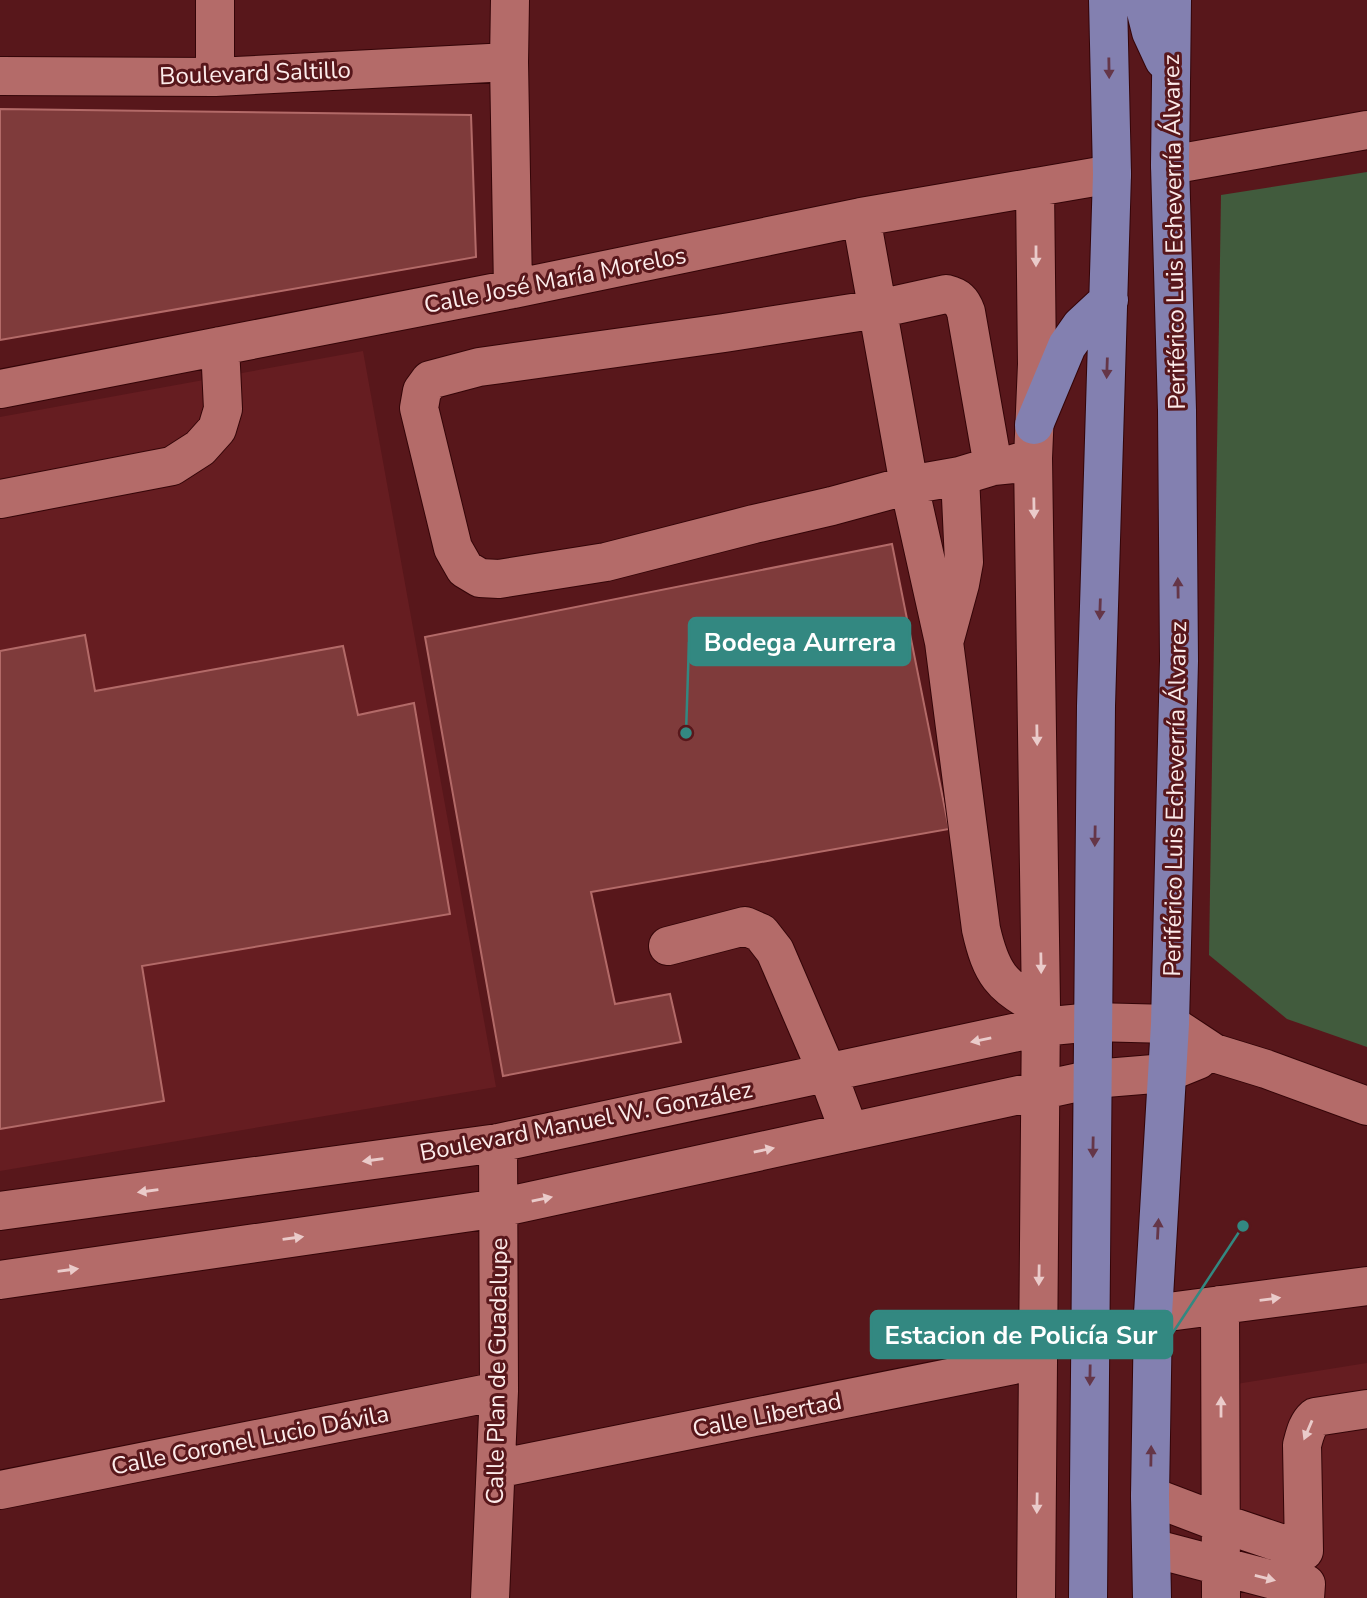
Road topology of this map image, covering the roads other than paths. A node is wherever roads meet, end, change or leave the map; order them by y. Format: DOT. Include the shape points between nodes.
graph roads {
  1 [pos="215,0"];
  2 [pos="510,0"];
  3 [pos="1108,0"];
  4 [pos="1143,0"];
  5 [pos="1172,0"];
  6 [pos="509,62"];
  7 [pos="1171,74"];
  8 [pos="0,76"];
  9 [pos="215,77"];
  10 [pos="1367,130"];
  11 [pos="1170,165"];
  12 [pos="1112,174"];
  13 [pos="1035,187"];
  14 [pos="861,217"];
  15 [pos="513,289"];
  16 [pos="1109,300"];
  17 [pos="878,309"];
  18 [pos="220,346"];
  19 [pos="0,389"];
  20 [pos="1034,441"];
  21 [pos="976,471"];
  22 [pos="909,485"];
  23 [pos="0,499"];
  24 [pos="944,642"];
  25 [pos="668,946"];
  26 [pos="1041,1017"];
  27 [pos="1093,1023"];
  28 [pos="1170,1024"];
  29 [pos="1214,1053"];
  30 [pos="827,1072"];
  31 [pos="1166,1073"];
  32 [pos="1093,1079"];
  33 [pos="1041,1090"];
  34 [pos="1367,1106"];
  35 [pos="849,1131"];
  36 [pos="498,1143"];
  37 [pos="499,1208"];
  38 [pos="0,1211"];
  39 [pos="0,1280"];
  40 [pos="1367,1286"];
  41 [pos="1220,1305"];
  42 [pos="1153,1314"];
  43 [pos="1038,1360"];
  44 [pos="499,1391"];
  45 [pos="1367,1409"];
  46 [pos="496,1469"];
  47 [pos="0,1490"];
  48 [pos="1150,1496"];
  49 [pos="1221,1523"];
  50 [pos="1152,1548"];
  51 [pos="1305,1578"];
  52 [pos="1221,1582"];
  53 [pos="490,1598"];
  54 [pos="1036,1598"];
  55 [pos="1088,1598"];
  56 [pos="1152,1598"];
  1 -- 9 [label="street"];
  2 -- 6 [label="street"];
  3 -- 12 [label="main road, one-way"];
  4 -- 7 [label="main road" via="1151,32"];
  5 -- 7 [label="main road, Periférico Luis Echeverría Álvarez"];
  6 -- 9 [label="street, Boulevard Saltillo"];
  6 -- 15 [label="street"];
  7 -- 11 [label="main road, Periférico Luis Echeverría Álvarez"];
  8 -- 9 [label="street, Boulevard Saltillo"];
  10 -- 11 [label="street"];
  28 -- 11 [label="main road, Periférico Luis Echeverría Álvarez, one-way" via="1179,661"];
  12 -- 13 [label="street, Calle José María Morelos"];
  12 -- 16 [label="main road"];
  13 -- 14 [label="street, Calle José María Morelos"];
  13 -- 20 [label="street, one-way"];
  14 -- 15 [label="street, Calle José María Morelos"];
  14 -- 17 [label="street"];
  15 -- 18 [label="street, Calle José María Morelos"];
  16 -- 20 [label="main road" via="1067,346"];
  16 -- 27 [label="main road, one-way"];
  17 -- 21 [label="street" via="946,294 962,301 967,312"];
  17 -- 22 [label="street"];
  17 -- 22 [label="street" via="479,367 430,380 419,408 453,548 465,569 480,578 606,562"];
  18 -- 19 [label="street, Calle José María Morelos"];
  18 -- 23 [label="street" via="223,408 217,429 200,448 172,466"];
  20 -- 21 [label="street" via="1013,464"];
  20 -- 26 [label="street, one-way"];
  21 -- 22 [label="street"];
  21 -- 24 [label="street" via="960,584"];
  22 -- 24 [label="street"];
  24 -- 26 [label="street" via="987,956 1001,979"];
  25 -- 30 [label="street" via="745,926 761,933 775,951"];
  26 -- 27 [label="street, Boulevard Manuel W. González"];
  26 -- 30 [label="street, Boulevard Manuel W. González, one-way"];
  26 -- 33 [label="street"];
  27 -- 28 [label="street, Boulevard Manuel W. González"];
  27 -- 32 [label="main road"];
  28 -- 29 [label="street"];
  28 -- 31 [label="main road, Periférico Luis Echeverría Álvarez"];
  29 -- 31 [label="street"];
  29 -- 34 [label="street"];
  30 -- 35 [label="street"];
  30 -- 36 [label="street, Boulevard Manuel W. González"];
  31 -- 32 [label="street"];
  42 -- 31 [label="main road, Periférico Luis Echeverría Álvarez, one-way"];
  32 -- 33 [label="street"];
  32 -- 55 [label="main road, one-way"];
  33 -- 35 [label="street"];
  33 -- 43 [label="street, one-way"];
  37 -- 35 [label="street, one-way"];
  36 -- 37 [label="street, Calle Plan de Guadalupe"];
  36 -- 38 [label="street, Boulevard Manuel W. González, one-way"];
  39 -- 37 [label="street, one-way"];
  37 -- 44 [label="street, Calle Plan de Guadalupe"];
  41 -- 40 [label="street, one-way"];
  41 -- 42 [label="street"];
  49 -- 41 [label="street, one-way"];
  48 -- 42 [label="main road, Periférico Luis Echeverría Álvarez, one-way"];
  43 -- 46 [label="street, Calle Libertad"];
  43 -- 54 [label="street, one-way"];
  44 -- 46 [label="street, Calle Plan de Guadalupe"];
  44 -- 47 [label="street, Calle Coronel Lucio Dávila"];
  45 -- 51 [label="street, one-way" via="1315,1417 1307,1428 1302,1445"];
  46 -- 53 [label="street, Calle Plan de Guadalupe"];
  48 -- 49 [label="street"];
  48 -- 50 [label="main road, Periférico Luis Echeverría Álvarez"];
  49 -- 51 [label="street"];
  49 -- 52 [label="street"];
  50 -- 52 [label="street"];
  50 -- 56 [label="main road, Periférico Luis Echeverría Álvarez"];
  52 -- 51 [label="street, one-way" via="1285,1583"];
}
